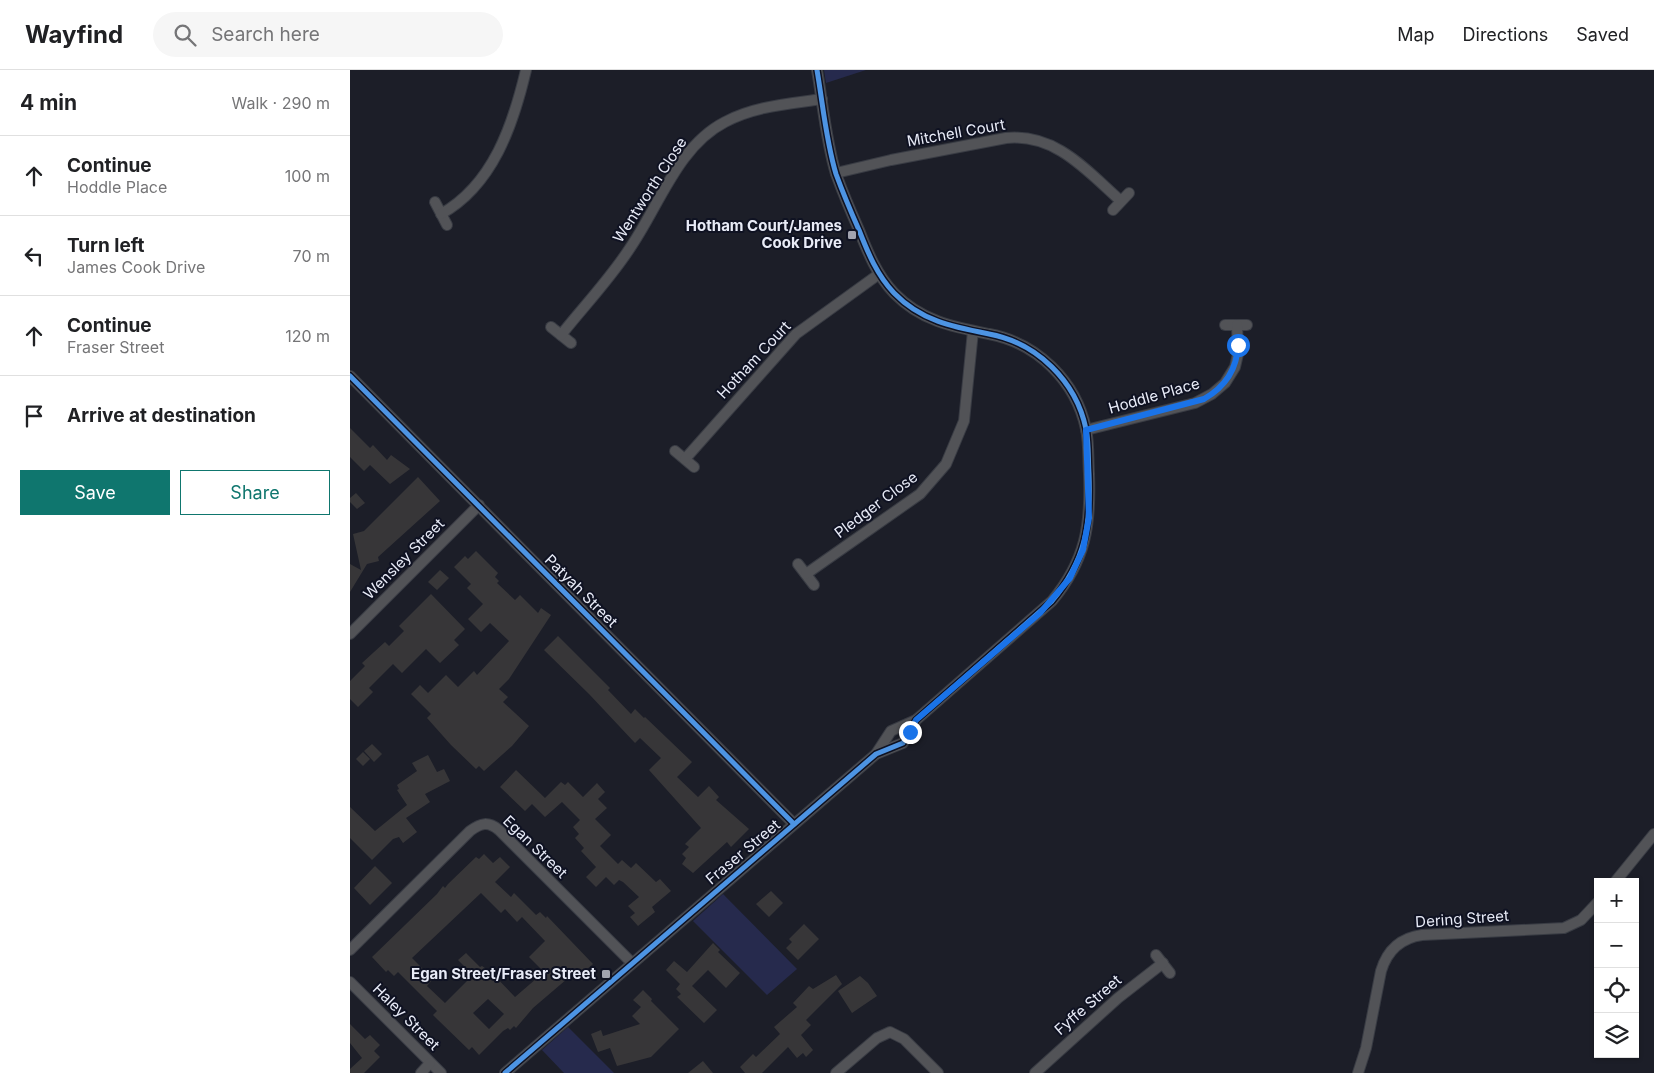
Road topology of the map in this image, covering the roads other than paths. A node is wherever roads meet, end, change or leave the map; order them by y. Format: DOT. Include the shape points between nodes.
graph roads {
  1 [pos="526,70"];
  2 [pos="818,70"];
  3 [pos="822,99"];
  4 [pos="836,173"];
  5 [pos="1129,193"];
  6 [pos="1121,201"];
  7 [pos="435,202"];
  8 [pos="1113,210"];
  9 [pos="441,214"];
  10 [pos="447,225"];
  11 [pos="879,274"];
  12 [pos="1225,325"];
  13 [pos="551,326"];
  14 [pos="973,331"];
  15 [pos="561,335"];
  16 [pos="571,343"];
  17 [pos="350,376"];
  18 [pos="1086,430"];
  19 [pos="675,451"];
  20 [pos="685,459"];
  21 [pos="694,467"];
  22 [pos="479,505"];
  23 [pos="798,564"];
  24 [pos="806,574"];
  25 [pos="814,585"];
  26 [pos="350,634"];
  27 [pos="916,720"];
  28 [pos="876,754"];
  29 [pos="794,824"];
  30 [pos="1654,834"];
  31 [pos="1618,878"];
  32 [pos="1594,906"];
  33 [pos="350,950"];
  34 [pos="1156,955"];
  35 [pos="632,963"];
  36 [pos="1163,963"];
  37 [pos="1170,973"];
  38 [pos="350,982"];
  39 [pos="430,1063"];
  40 [pos="421,1073"];
  41 [pos="441,1073"];
  42 [pos="504,1073"];
  43 [pos="836,1073"];
  44 [pos="938,1073"];
  45 [pos="1035,1073"];
  46 [pos="1358,1073"];
  1 -- 9 [label="street" via="493,163 468,194"];
  2 -- 3 [label="street, Fraser Street"];
  3 -- 4 [label="street, Fraser Street"];
  3 -- 15 [label="street, Wentworth Close" via="742,114 724,122 698,142 686,156 630,248"];
  4 -- 6 [label="street, Mitchell Court" via="1006,138 1025,137 1060,149"];
  4 -- 11 [label="street, Fraser Street"];
  5 -- 6 [label="street"];
  6 -- 8 [label="street"];
  7 -- 9 [label="street"];
  9 -- 10 [label="street"];
  11 -- 14 [label="street, Fraser Street" via="896,294 923,315 938,323"];
  11 -- 20 [label="street, Hotham Court" via="796,334"];
  12 -- 18 [label="street, Hoddle Place" via="1242,325 1238,354 1225,383 1212,394 1195,403"];
  13 -- 15 [label="street"];
  14 -- 18 [label="street, Fraser Street" via="1016,342 1043,359 1066,383 1079,406"];
  14 -- 24 [label="street, Pledger Close" via="964,421 946,464 914,498"];
  15 -- 16 [label="street"];
  17 -- 22 [label="street, Patyah Street"];
  18 -- 27 [label="street, Fraser Street" via="1089,518 1077,564 1062,590 1040,613"];
  19 -- 20 [label="street"];
  20 -- 21 [label="street"];
  22 -- 26 [label="street, Wensley Street"];
  22 -- 29 [label="street, Patyah Street"];
  23 -- 24 [label="street"];
  24 -- 25 [label="street"];
  27 -- 28 [label="street" via="891,731"];
  27 -- 28 [label="street, Fraser Street" via="903,743"];
  28 -- 29 [label="street, Fraser Street"];
  29 -- 35 [label="street, Fraser Street"];
  30 -- 31 [label="street"];
  32 -- 46 [label="street, Dering Street" via="1581,920 1564,928 1422,935 1404,940 1386,958 1381,971"];
  33 -- 35 [label="street, Egan Street" via="470,831 488,823 499,830"];
  34 -- 36 [label="street"];
  35 -- 42 [label="street, Fraser Street"];
  36 -- 37 [label="street"];
  36 -- 45 [label="street, Fyffe Street" via="1118,998"];
  38 -- 39 [label="street, Haley Street"];
  39 -- 40 [label="street"];
  39 -- 41 [label="street, Haley Street"];
  43 -- 44 [label="street" via="876,1038 890,1032 904,1039"];
}
